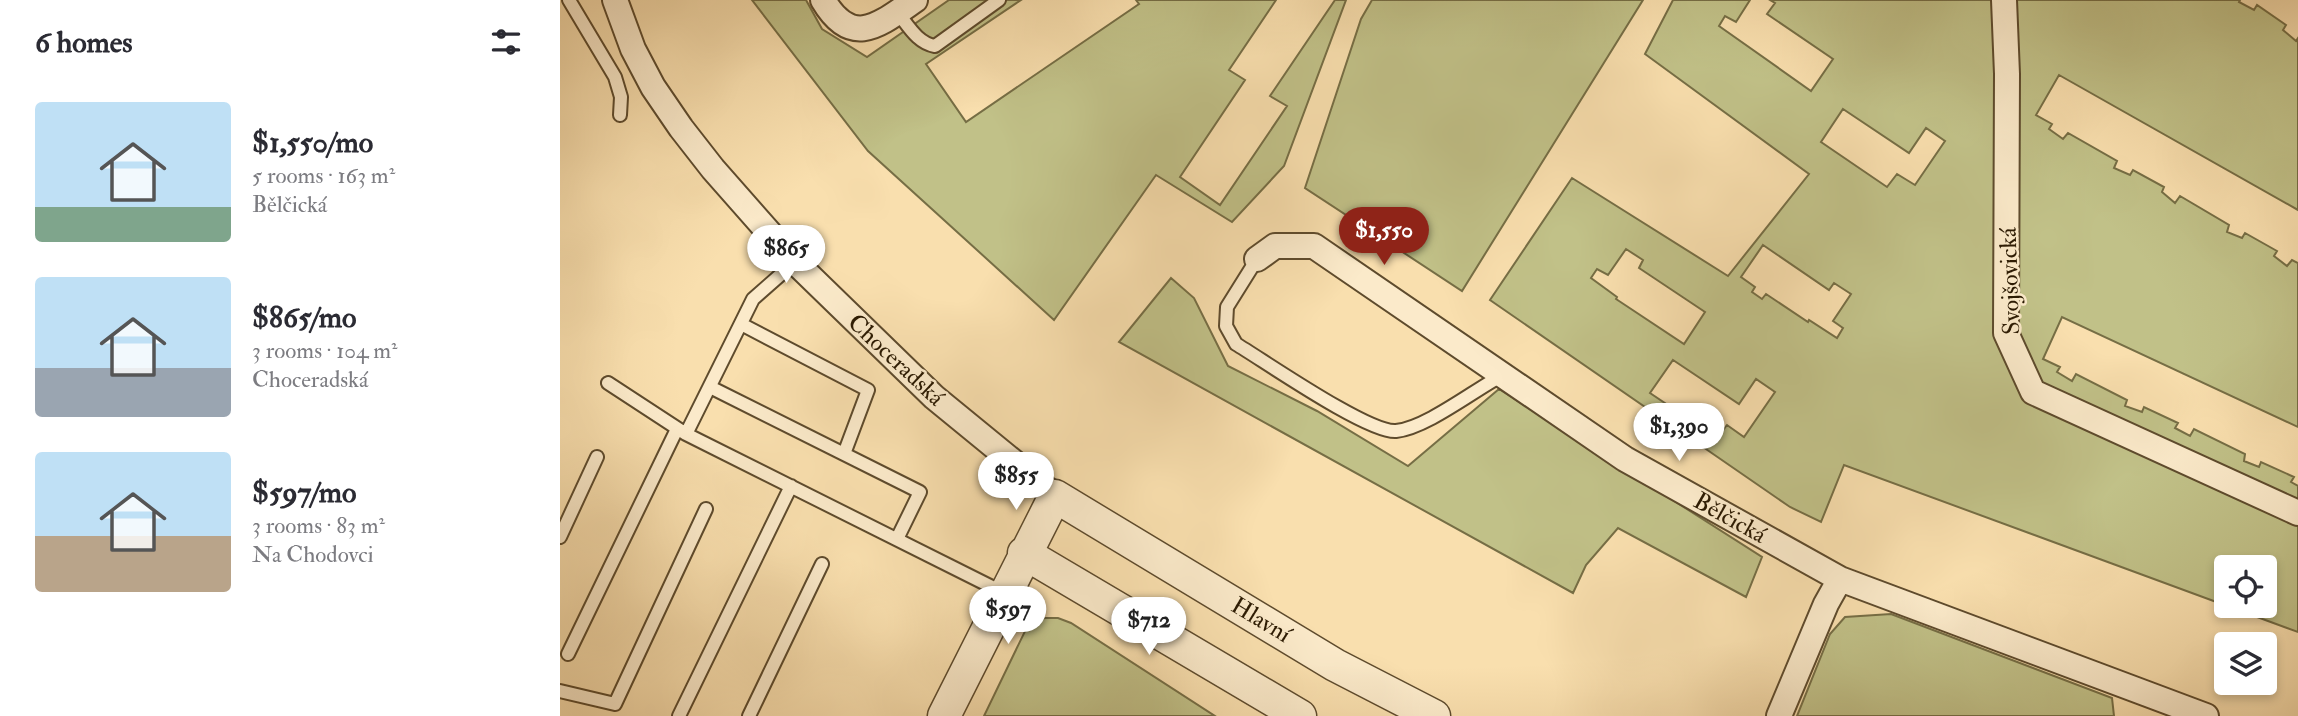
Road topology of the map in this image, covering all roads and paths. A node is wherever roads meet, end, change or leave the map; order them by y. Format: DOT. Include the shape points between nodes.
graph roads {
  1 [pos="569,0"];
  2 [pos="615,0"];
  3 [pos="823,0"];
  4 [pos="999,0"];
  5 [pos="2004,0"];
  6 [pos="906,6"];
  7 [pos="620,115"];
  8 [pos="1257,259"];
  9 [pos="794,262"];
  10 [pos="741,324"];
  11 [pos="1501,376"];
  12 [pos="608,383"];
  13 [pos="710,387"];
  14 [pos="682,431"];
  15 [pos="844,454"];
  16 [pos="597,457"];
  17 [pos="791,486"];
  18 [pos="1055,496"];
  19 [pos="706,509"];
  20 [pos="2298,513"];
  21 [pos="560,537"];
  22 [pos="897,539"];
  23 [pos="1024,553"];
  24 [pos="822,564"];
  25 [pos="1840,579"];
  26 [pos="1005,593"];
  27 [pos="568,654"];
  28 [pos="560,691"];
  29 [pos="679,716"];
  30 [pos="749,716"];
  31 [pos="944,716"];
  32 [pos="1300,716"];
  33 [pos="1434,716"];
  34 [pos="1779,716"];
  35 [pos="2206,716"];
  1 -- 7 [label="lane" via="615,77"];
  2 -- 9 [label="street, Choceradská" via="633,50 681,128"];
  3 -- 6 [label="street" via="832,16 855,29 867,29"];
  4 -- 6 [label="lane" via="934,46 919,39"];
  5 -- 20 [label="street, Svojšovická" via="2007,333 2033,392"];
  8 -- 11 [label="street, Bělčická" via="1275,246 1314,246"];
  8 -- 11 [label="lane" via="1227,307 1226,326 1236,344 1368,425 1396,431 1426,421"];
  9 -- 10 [label="lane" via="753,299"];
  9 -- 18 [label="street, Choceradská" via="933,397"];
  10 -- 13 [label="lane"];
  10 -- 15 [label="lane" via="868,390"];
  11 -- 25 [label="street, Bělčická" via="1625,459"];
  12 -- 14 [label="lane"];
  13 -- 14 [label="lane"];
  13 -- 15 [label="lane"];
  14 -- 17 [label="lane"];
  14 -- 27 [label="lane"];
  15 -- 22 [label="lane" via="920,492"];
  16 -- 21 [label="lane"];
  17 -- 22 [label="lane"];
  17 -- 29 [label="lane"];
  18 -- 23 [label="street"];
  18 -- 33 [label="street, Hlavní" via="1335,665"];
  19 -- 28 [label="lane" via="615,704"];
  22 -- 26 [label="lane"];
  23 -- 26 [label="street"];
  23 -- 32 [label="street"];
  24 -- 30 [label="lane"];
  25 -- 34 [label="street"];
  25 -- 35 [label="street, Bělčická"];
  26 -- 31 [label="street"];
}
